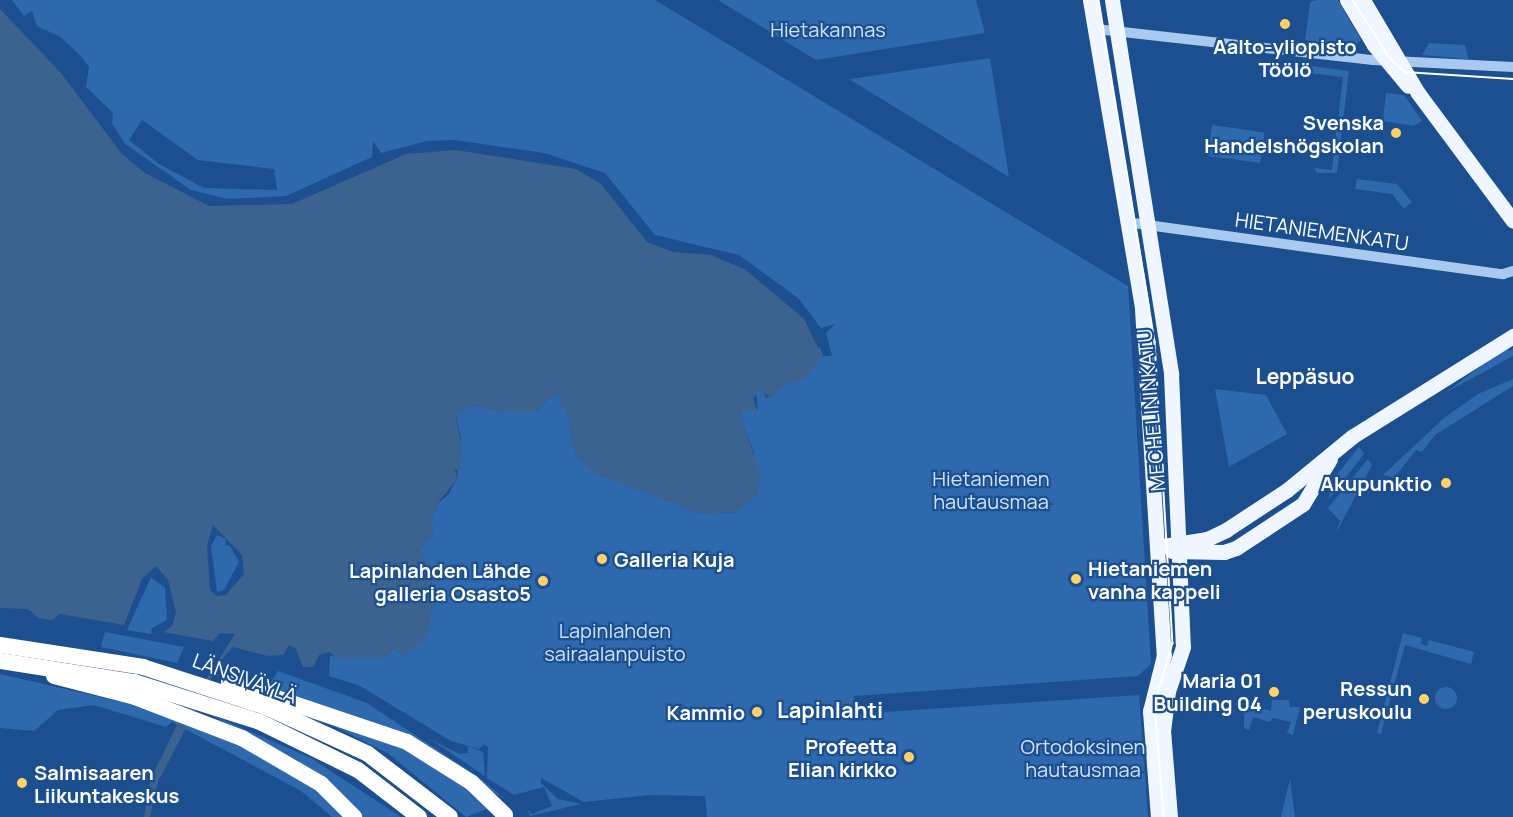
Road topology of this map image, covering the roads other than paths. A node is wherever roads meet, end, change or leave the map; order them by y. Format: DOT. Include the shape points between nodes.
graph roads {
  1 [pos="1090,0"];
  2 [pos="1112,0"];
  3 [pos="1347,0"];
  4 [pos="1363,0"];
  5 [pos="1096,29"];
  6 [pos="1119,30"];
  7 [pos="1390,54"];
  8 [pos="1418,61"];
  9 [pos="1402,62"];
  10 [pos="1513,68"];
  11 [pos="1418,93"];
  12 [pos="1513,221"];
  13 [pos="1126,222"];
  14 [pos="1150,226"];
  15 [pos="1513,271"];
  16 [pos="1513,336"];
  17 [pos="1180,546"];
  18 [pos="1157,547"];
  19 [pos="0,645"];
  20 [pos="95,657"];
  21 [pos="0,661"];
  22 [pos="20,663"];
  23 [pos="446,812"];
  24 [pos="503,816"];
  25 [pos="354,817"];
  26 [pos="419,817"];
  27 [pos="1158,817"];
  28 [pos="1170,817"];
  1 -- 5 [label="main road, MECHELININKATU"];
  2 -- 6 [label="main road, MECHELININKATU"];
  3 -- 7 [label="main road"];
  4 -- 7 [label="main road"];
  5 -- 6 [label="street"];
  5 -- 13 [label="main road, MECHELININKATU"];
  6 -- 7 [label="street"];
  6 -- 14 [label="main road, MECHELININKATU"];
  7 -- 8 [label="street"];
  7 -- 9 [label="main road"];
  7 -- 11 [label="main road"];
  8 -- 9 [label="street"];
  8 -- 10 [label="street"];
  9 -- 11 [label="main road"];
  11 -- 12 [label="main road"];
  13 -- 14 [label="street, HIETANIEMENKATU"];
  13 -- 18 [label="main road, MECHELININKATU" via="1142,309"];
  14 -- 15 [label="street, HIETANIEMENKATU" via="1503,274"];
  14 -- 17 [label="main road, MECHELININKATU" via="1170,362"];
  16 -- 17 [label="main road" via="1353,436 1332,456 1303,504 1236,548"];
  17 -- 18 [label="main road"];
  17 -- 28 [label="main road, MECHELININKATU" via="1183,652 1168,691 1163,730"];
  18 -- 27 [label="main road, MECHELININKATU" via="1164,655 1150,719"];
  19 -- 20 [label="highway, LÄNSIVÄYLÄ"];
  20 -- 23 [label="highway, LÄNSIVÄYLÄ" via="184,678 306,723 368,754"];
  20 -- 24 [label="highway" via="214,678 365,725 439,760 491,797"];
  21 -- 22 [label="highway, LÄNSIVÄYLÄ"];
  22 -- 25 [label="highway" via="181,712 242,738 308,774"];
  22 -- 26 [label="highway, LÄNSIVÄYLÄ" via="134,682 260,722 358,770"];
}
